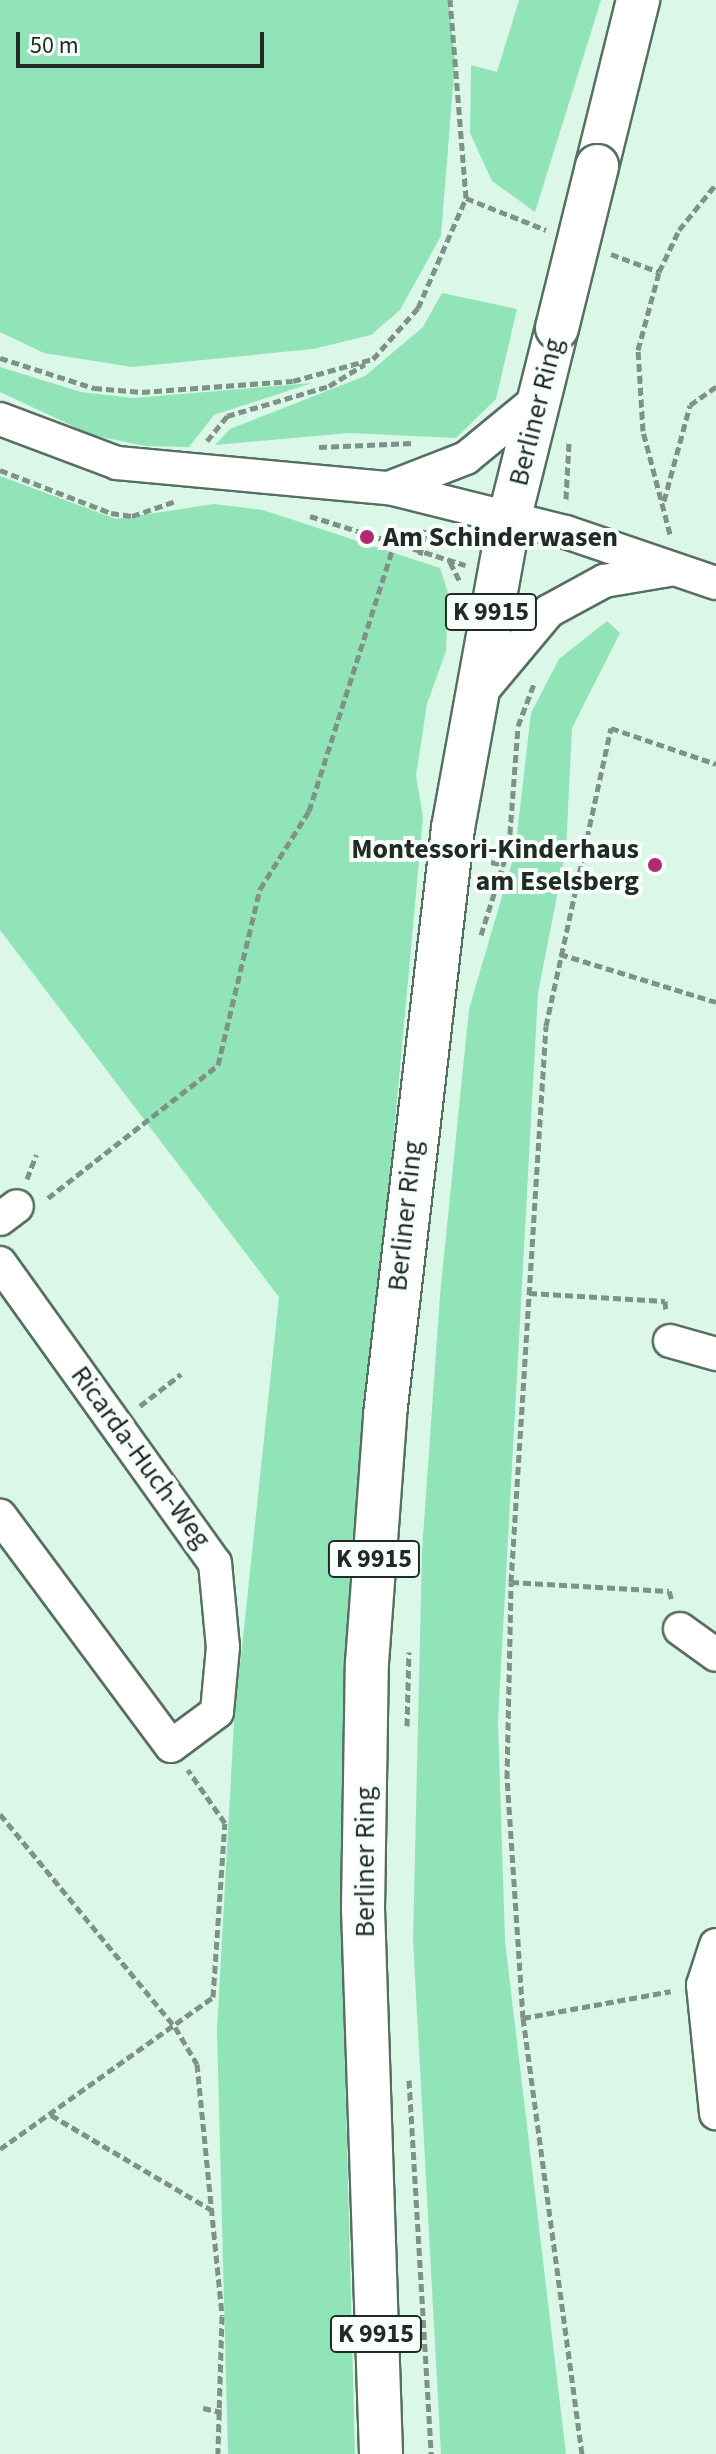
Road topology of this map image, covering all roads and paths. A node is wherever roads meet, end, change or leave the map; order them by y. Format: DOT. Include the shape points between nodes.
graph roads {
  1 [pos="450,0"];
  2 [pos="638,0"];
  3 [pos="716,184"];
  4 [pos="466,198"];
  5 [pos="527,223"];
  6 [pos="622,258"];
  7 [pos="659,272"];
  8 [pos="0,358"];
  9 [pos="373,359"];
  10 [pos="716,387"];
  11 [pos="539,398"];
  12 [pos="3,417"];
  13 [pos="309,448"];
  14 [pos="222,450"];
  15 [pos="0,470"];
  16 [pos="434,485"];
  17 [pos="191,498"];
  18 [pos="663,503"];
  19 [pos="303,513"];
  20 [pos="509,520"];
  21 [pos="393,547"];
  22 [pos="420,555"];
  23 [pos="673,569"];
  24 [pos="499,573"];
  25 [pos="716,583"];
  26 [pos="539,674"];
  27 [pos="473,704"];
  28 [pos="716,764"];
  29 [pos="491,862"];
  30 [pos="504,865"];
  31 [pos="476,947"];
  32 [pos="560,954"];
  33 [pos="716,1002"];
  34 [pos="9,1212"];
  35 [pos="0,1263"];
  36 [pos="529,1293"];
  37 [pos="670,1341"];
  38 [pos="716,1354"];
  39 [pos="181,1374"];
  40 [pos="118,1424"];
  41 [pos="0,1516"];
  42 [pos="511,1582"];
  43 [pos="680,1629"];
  44 [pos="409,1638"];
  45 [pos="716,1655"];
  46 [pos="407,1731"];
  47 [pos="171,1746"];
  48 [pos="0,1814"];
  49 [pos="716,1945"];
  50 [pos="703,1985"];
  51 [pos="523,2018"];
  52 [pos="175,2027"];
  53 [pos="409,2068"];
  54 [pos="716,2113"];
  55 [pos="51,2115"];
  56 [pos="0,2149"];
  57 [pos="210,2209"];
  58 [pos="203,2408"];
  59 [pos="222,2412"];
  60 [pos="218,2454"];
  61 [pos="381,2454"];
  62 [pos="431,2454"];
  63 [pos="582,2454"];
  1 -- 4 [label="path"];
  2 -- 11 [label="main road, Berliner Ring / K 9915, bridge"];
  3 -- 7 [label="path" via="679,230"];
  4 -- 5 [label="path"];
  4 -- 9 [label="path" via="418,308"];
  6 -- 7 [label="path"];
  7 -- 18 [label="path" via="642,322 636,379"];
  8 -- 9 [label="path" via="94,388 142,392 293,381"];
  9 -- 14 [label="path" via="329,386 227,416 207,438 206,449"];
  10 -- 18 [label="path" via="690,405"];
  11 -- 16 [label="street" via="501,435"];
  11 -- 20 [label="main road, Berliner Ring / K 9915"];
  12 -- 16 [label="street" via="117,463 389,488"];
  13 -- 16 [label="path" via="435,442"];
  15 -- 17 [label="path" via="111,513 132,516"];
  16 -- 20 [label="street"];
  16 -- 22 [label="path"];
  18 -- 23 [label="path"];
  19 -- 21 [label="path"];
  20 -- 23 [label="street"];
  20 -- 24 [label="main road, Berliner Ring / K 9915"];
  21 -- 22 [label="path"];
  21 -- 34 [label="path" via="309,811 260,889 218,1065 38,1206"];
  22 -- 24 [label="path"];
  23 -- 25 [label="street"];
  23 -- 27 [label="street" via="604,581 549,611"];
  24 -- 27 [label="main road, Berliner Ring / K 9915"];
  26 -- 30 [label="path" via="518,726"];
  27 -- 61 [label="main road, Berliner Ring / K 9915" via="423,1050 367,1663 363,1909"];
  28 -- 32 [label="path" via="611,728"];
  29 -- 30 [label="path"];
  30 -- 31 [label="path"];
  32 -- 33 [label="path"];
  32 -- 36 [label="path" via="546,1026"];
  35 -- 40 [label="street, Ricarda-Huch-Weg"];
  36 -- 37 [label="path" via="665,1301"];
  36 -- 42 [label="path"];
  37 -- 38 [label="street"];
  39 -- 40 [label="path"];
  40 -- 47 [label="street, Ricarda-Huch-Weg" via="204,1543 220,1587 217,1712"];
  41 -- 47 [label="street"];
  42 -- 43 [label="path" via="669,1591"];
  42 -- 51 [label="path" via="507,1778"];
  43 -- 45 [label="street"];
  44 -- 46 [label="path"];
  47 -- 52 [label="path" via="225,1823 213,1997"];
  48 -- 52 [label="path"];
  49 -- 50 [label="street" via="706,1958"];
  50 -- 51 [label="path"];
  50 -- 54 [label="street"];
  51 -- 63 [label="path"];
  52 -- 55 [label="path"];
  52 -- 57 [label="path" via="197,2064"];
  53 -- 62 [label="path"];
  55 -- 56 [label="path"];
  55 -- 57 [label="path"];
  57 -- 59 [label="path" via="222,2316"];
  58 -- 59 [label="path"];
  59 -- 60 [label="path"];
}
